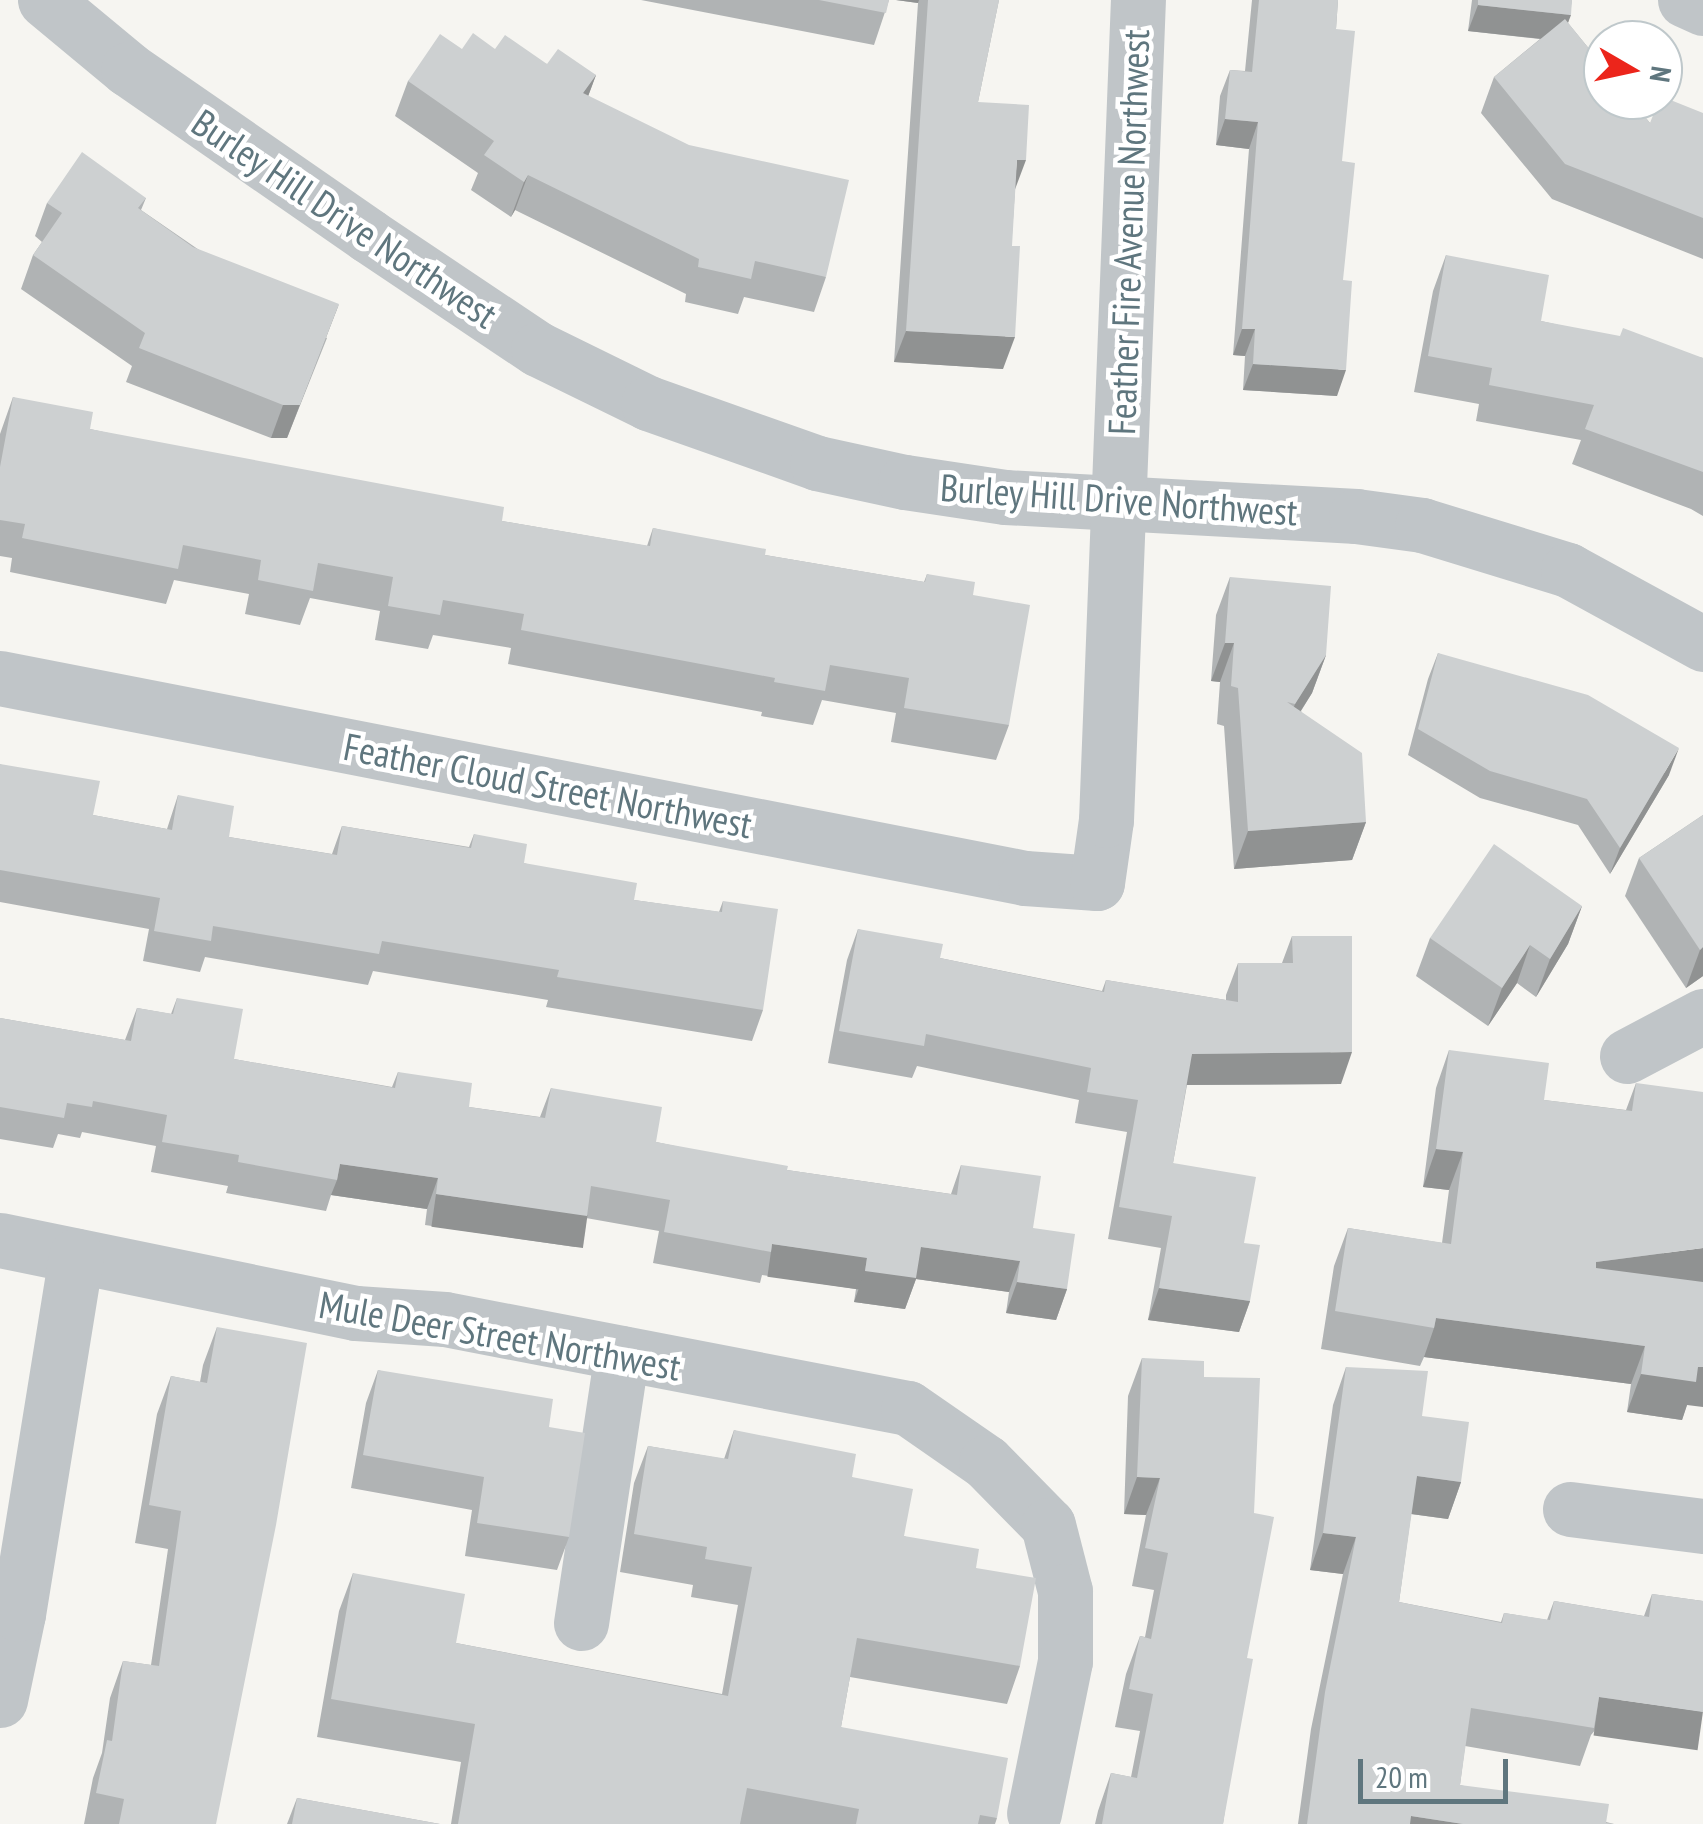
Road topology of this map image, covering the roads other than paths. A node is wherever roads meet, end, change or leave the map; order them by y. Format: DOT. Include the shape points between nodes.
graph roads {
  1 [pos="45,0"];
  2 [pos="1138,0"];
  3 [pos="1684,0"];
  4 [pos="1703,8"];
  5 [pos="1118,503"];
  6 [pos="1703,644"];
  7 [pos="0,678"];
  8 [pos="1097,883"];
  9 [pos="1703,1016"];
  10 [pos="1626,1056"];
  11 [pos="0,1240"];
  12 [pos="76,1256"];
  13 [pos="622,1354"];
  14 [pos="1570,1509"];
  15 [pos="1703,1526"];
  16 [pos="581,1623"];
  17 [pos="0,1700"];
  18 [pos="1034,1813"];
  1 -- 5 [label="street, Burley Hill Drive Northwest" via="128,69 415,267 538,349 648,403 818,462 905,482 1004,497"];
  2 -- 5 [label="street, Feather Fire Avenue Northwest"];
  3 -- 4 [label="street"];
  5 -- 6 [label="street, Burley Hill Drive Northwest" via="1422,525 1568,570"];
  5 -- 8 [label="street, Feather Fire Avenue Northwest" via="1106,820"];
  7 -- 8 [label="street, Feather Cloud Street Northwest" via="1025,878"];
  9 -- 10 [label="street"];
  11 -- 12 [label="street, Mule Deer Street Northwest"];
  12 -- 13 [label="street, Mule Deer Street Northwest" via="356,1312 445,1320"];
  12 -- 17 [label="street"];
  13 -- 16 [label="street"];
  13 -- 18 [label="street, Mule Deer Street Northwest" via="908,1408 986,1462 1048,1525 1065,1591 1064,1661"];
  14 -- 15 [label="street"];
}
